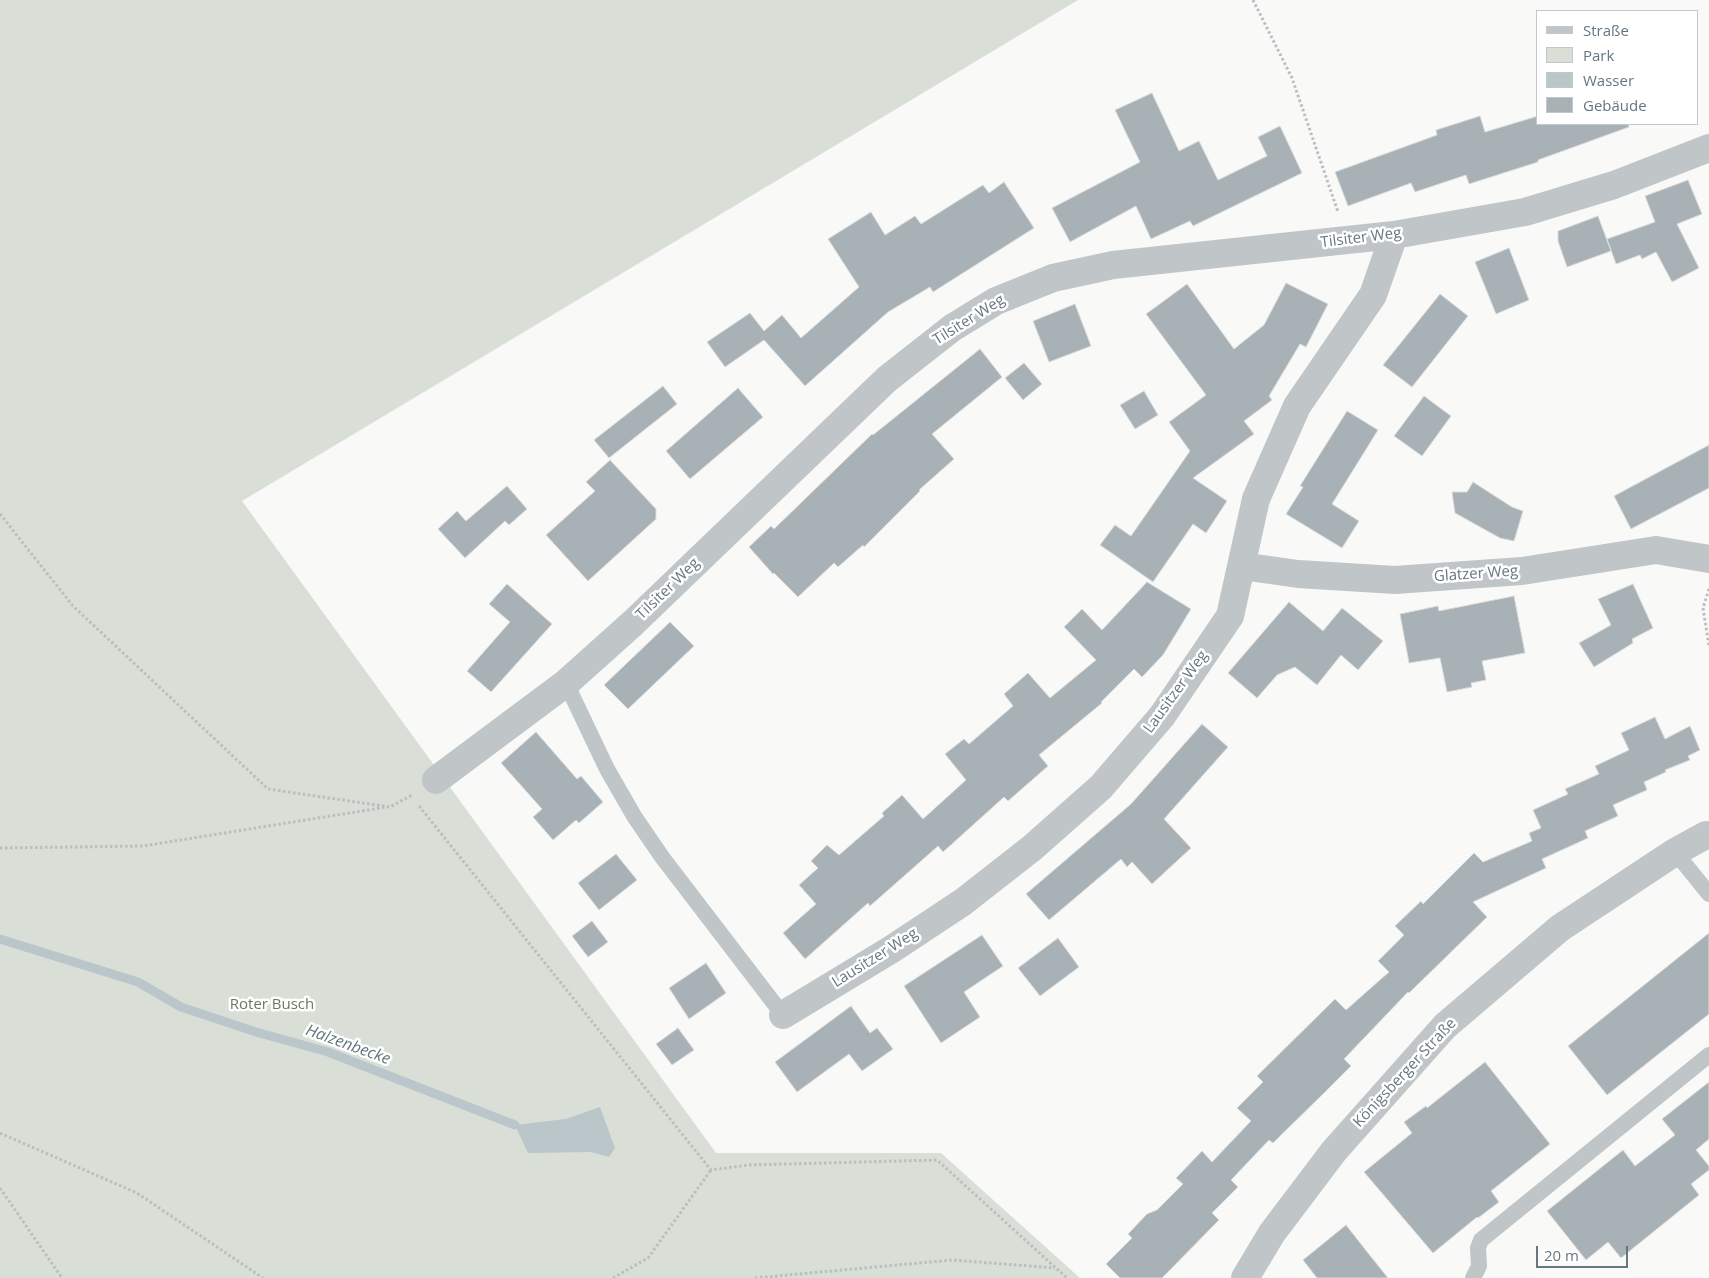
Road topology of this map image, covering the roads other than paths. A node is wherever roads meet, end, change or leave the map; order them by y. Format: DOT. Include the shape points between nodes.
graph roads {
  1 [pos="1709,148"];
  2 [pos="1394,235"];
  3 [pos="1709,559"];
  4 [pos="1242,566"];
  5 [pos="566,682"];
  6 [pos="436,780"];
  7 [pos="1706,835"];
  8 [pos="1675,852"];
  9 [pos="1709,894"];
  10 [pos="783,1015"];
  11 [pos="1709,1055"];
  12 [pos="1246,1278"];
  13 [pos="1473,1278"];
  1 -- 2 [label="street, Tilsiter Weg" via="1614,185 1525,212"];
  2 -- 4 [label="street, Lausitzer Weg" via="1373,294 1297,406 1256,499"];
  2 -- 5 [label="street, Tilsiter Weg" via="1113,265 1053,278 996,301 952,328 887,379"];
  3 -- 4 [label="street, Glatzer Weg" via="1656,550 1522,571 1396,580 1298,574"];
  4 -- 10 [label="street, Lausitzer Weg" via="1230,616 1162,716 1101,786 1032,848 964,902"];
  5 -- 6 [label="street, Tilsiter Weg"];
  5 -- 10 [label="lane" via="607,770 634,816"];
  7 -- 8 [label="street, Königsberger Straße"];
  8 -- 9 [label="lane"];
  8 -- 12 [label="street, Königsberger Straße" via="1560,928 1445,1026 1334,1151 1272,1233"];
  11 -- 13 [label="lane" via="1481,1240 1479,1266"];
}
